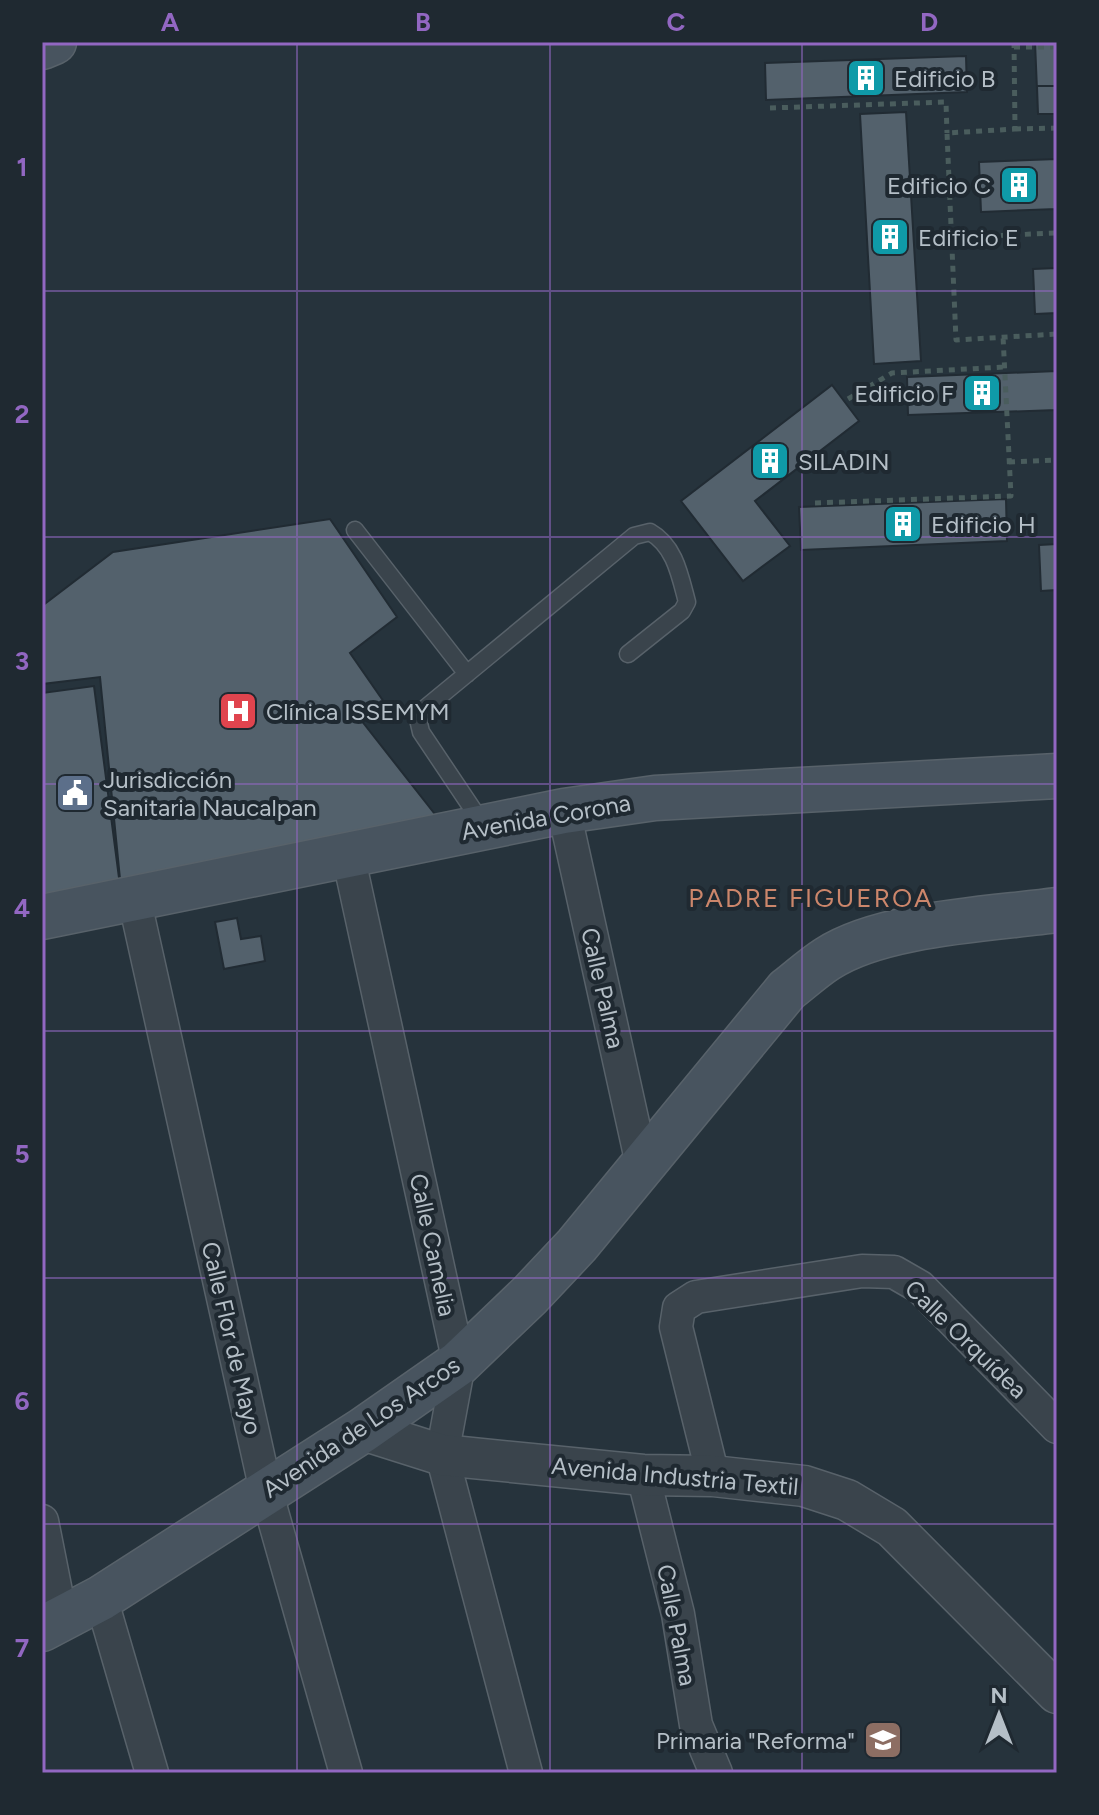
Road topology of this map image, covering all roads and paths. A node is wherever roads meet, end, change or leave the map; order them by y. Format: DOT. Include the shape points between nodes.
graph roads {
  1 [pos="54,42"];
  2 [pos="1014,45"];
  3 [pos="42,47"];
  4 [pos="1057,47"];
  5 [pos="770,108"];
  6 [pos="1057,128"];
  7 [pos="1015,129"];
  8 [pos="947,133"];
  9 [pos="1057,233"];
  10 [pos="952,237"];
  11 [pos="917,239"];
  12 [pos="1057,334"];
  13 [pos="1003,336"];
  14 [pos="1005,367"];
  15 [pos="848,399"];
  16 [pos="1057,460"];
  17 [pos="1009,462"];
  18 [pos="815,503"];
  19 [pos="355,530"];
  20 [pos="628,654"];
  21 [pos="467,674"];
  22 [pos="1057,776"];
  23 [pos="564,811"];
  24 [pos="485,827"];
  25 [pos="348,855"];
  26 [pos="134,898"];
  27 [pos="1057,910"];
  28 [pos="42,917"];
  29 [pos="642,1164"];
  30 [pos="459,1363"];
  31 [pos="1057,1427"];
  32 [pos="363,1430"];
  33 [pos="442,1455"];
  34 [pos="643,1475"];
  35 [pos="713,1476"];
  36 [pos="266,1491"];
  37 [pos="42,1521"];
  38 [pos="101,1598"];
  39 [pos="52,1623"];
  40 [pos="1057,1693"];
  41 [pos="152,1773"];
  42 [pos="346,1773"];
  43 [pos="526,1773"];
  44 [pos="716,1773"];
  1 -- 3 [label="main road"];
  2 -- 4 [label="path"];
  2 -- 7 [label="path"];
  5 -- 8 [label="path" via="946,102"];
  6 -- 7 [label="path"];
  7 -- 8 [label="path"];
  8 -- 10 [label="path"];
  9 -- 10 [label="path"];
  10 -- 11 [label="path"];
  10 -- 13 [label="path" via="956,340"];
  12 -- 13 [label="path"];
  13 -- 14 [label="path"];
  14 -- 15 [label="path" via="892,373"];
  14 -- 17 [label="path"];
  16 -- 17 [label="path"];
  17 -- 18 [label="path" via="1011,496"];
  19 -- 21 [label="lane"];
  20 -- 21 [label="lane" via="687,602 677,565 662,539 650,532 634,536"];
  21 -- 24 [label="lane" via="418,719 421,732"];
  22 -- 23 [label="main road, Avenida Corona" via="655,798"];
  23 -- 24 [label="main road, Avenida Corona"];
  23 -- 29 [label="street, Calle Palma"];
  24 -- 25 [label="main road, Avenida Corona"];
  25 -- 26 [label="main road, Avenida Corona"];
  25 -- 30 [label="street, Calle Camelia"];
  26 -- 28 [label="main road, Avenida Corona"];
  26 -- 36 [label="street, Calle Flor de Mayo"];
  27 -- 29 [label="main road, Avenida de Los Arcos" via="873,937 828,958 787,990"];
  29 -- 30 [label="main road, Avenida de Los Arcos" via="577,1245"];
  30 -- 32 [label="main road, Avenida de Los Arcos"];
  30 -- 33 [label="street, Calle Camelia"];
  31 -- 35 [label="street, Calle Orquídea" via="920,1287 894,1272 862,1271 696,1297 679,1308 676,1327"];
  32 -- 33 [label="street, Avenida Industria Textil"];
  32 -- 36 [label="main road, Avenida de Los Arcos"];
  33 -- 34 [label="street, Avenida Industria Textil"];
  33 -- 43 [label="street, Calle Camelia"];
  34 -- 35 [label="street, Avenida Industria Textil"];
  34 -- 44 [label="street, Calle Palma" via="678,1614 696,1725"];
  35 -- 40 [label="street, Avenida Industria Textil" via="804,1486 847,1500 892,1527"];
  36 -- 38 [label="main road, Avenida de Los Arcos"];
  36 -- 42 [label="street, Calle Flor de Mayo"];
  37 -- 39 [label="street"];
  38 -- 39 [label="main road, Avenida de Los Arcos"];
  38 -- 41 [label="street"];
}
